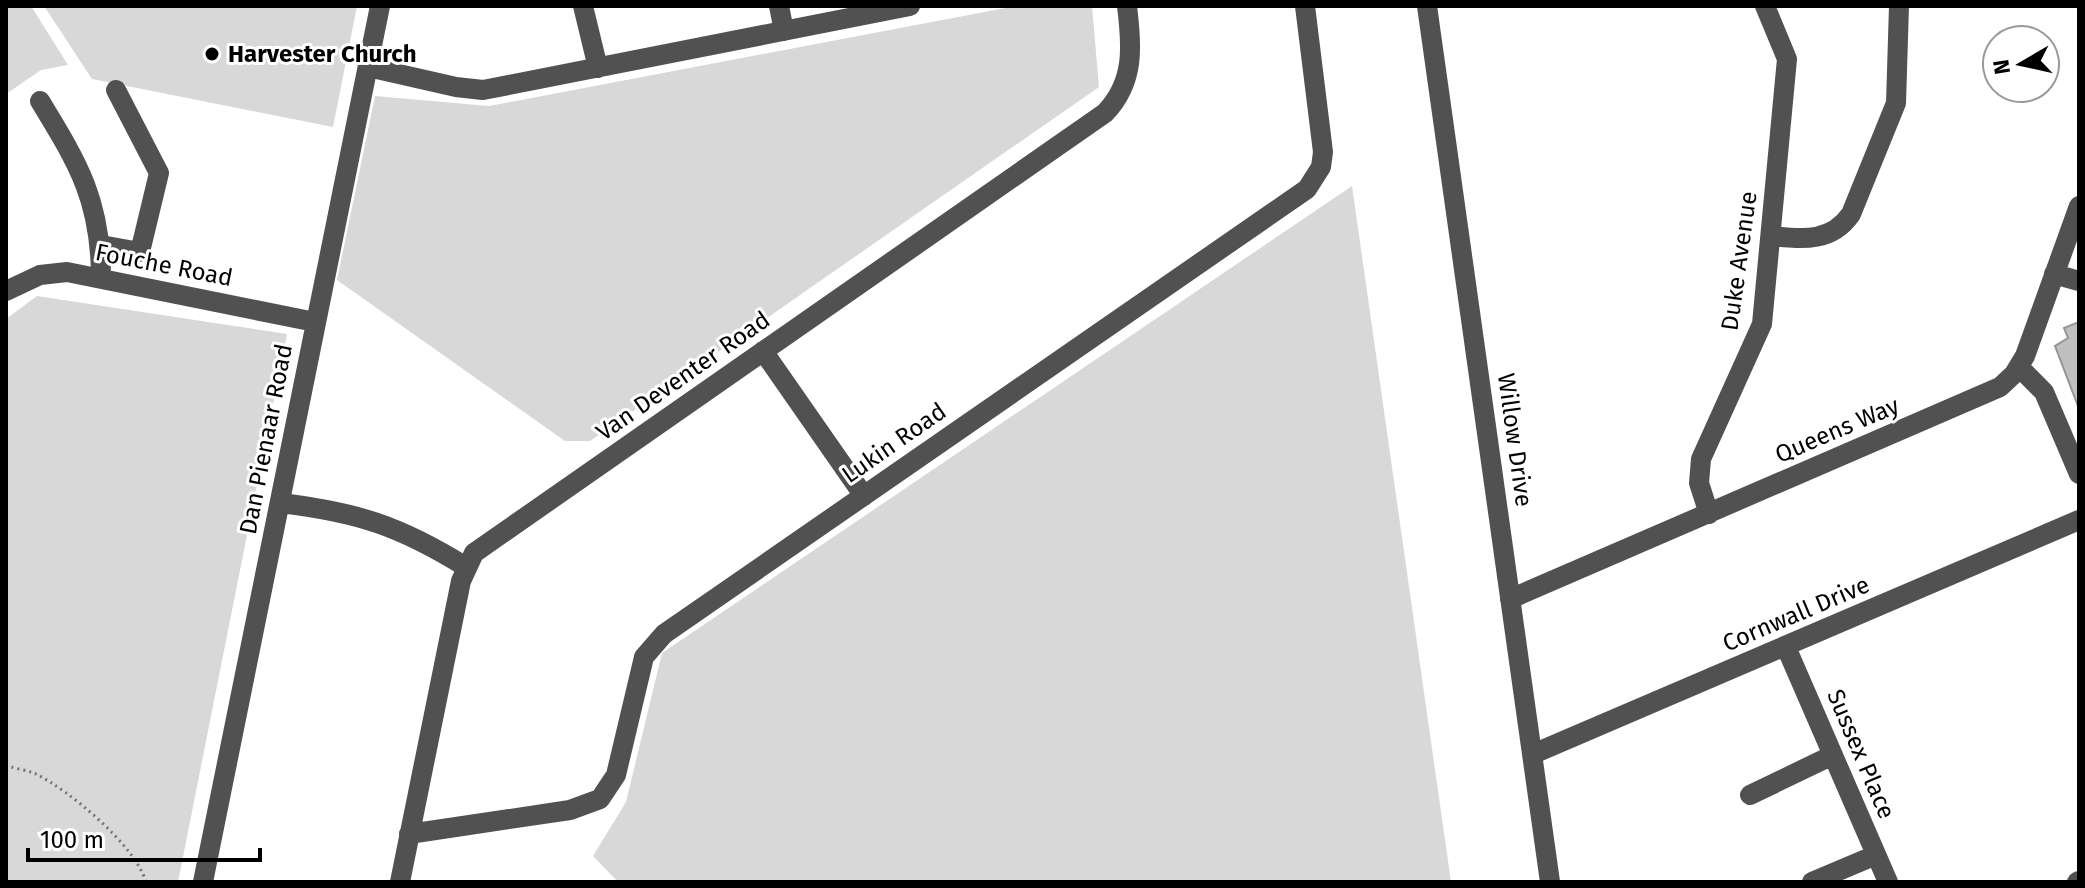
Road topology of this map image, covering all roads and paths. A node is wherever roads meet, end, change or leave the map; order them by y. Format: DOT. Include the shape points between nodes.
graph roads {
  1 [pos="380,6"];
  2 [pos="583,6"];
  3 [pos="779,6"];
  4 [pos="910,6"];
  5 [pos="1127,6"];
  6 [pos="1305,6"];
  7 [pos="1427,6"];
  8 [pos="1765,6"];
  9 [pos="1899,6"];
  10 [pos="784,31"];
  11 [pos="368,67"];
  12 [pos="598,68"];
  13 [pos="116,90"];
  14 [pos="40,101"];
  15 [pos="2079,206"];
  16 [pos="1771,236"];
  17 [pos="101,245"];
  18 [pos="140,252"];
  19 [pos="2054,274"];
  20 [pos="101,279"];
  21 [pos="2079,281"];
  22 [pos="133,285"];
  23 [pos="6,291"];
  24 [pos="315,322"];
  25 [pos="763,351"];
  26 [pos="2019,367"];
  27 [pos="2079,474"];
  28 [pos="864,496"];
  29 [pos="280,503"];
  30 [pos="1709,514"];
  31 [pos="2079,520"];
  32 [pos="466,567"];
  33 [pos="1510,599"];
  34 [pos="1786,647"];
  35 [pos="1533,754"];
  36 [pos="1833,755"];
  37 [pos="6,765"];
  38 [pos="1750,795"];
  39 [pos="409,834"];
  40 [pos="1876,855"];
  41 [pos="146,882"];
  42 [pos="203,882"];
  43 [pos="400,882"];
  44 [pos="1550,882"];
  45 [pos="1812,882"];
  46 [pos="1888,882"];
  1 -- 11 [label="street, Dan Pienaar Road"];
  2 -- 12 [label="street"];
  3 -- 10 [label="street"];
  4 -- 10 [label="street"];
  5 -- 25 [label="street, Van Deventer Road" via="1132,59 1122,91 1105,113"];
  6 -- 28 [label="street, Lukin Road" via="1323,152 1321,167 1307,189"];
  7 -- 33 [label="street, Willow Drive"];
  8 -- 16 [label="street, Duke Avenue" via="1787,59"];
  9 -- 16 [label="street" via="1896,103 1851,214 1839,228 1820,237"];
  10 -- 12 [label="street"];
  11 -- 12 [label="street" via="483,90"];
  11 -- 24 [label="street, Dan Pienaar Road"];
  13 -- 18 [label="street" via="159,173"];
  14 -- 17 [label="street" via="82,170"];
  15 -- 19 [label="street, Queens Way"];
  16 -- 30 [label="street, Duke Avenue" via="1759,333 1699,464"];
  17 -- 18 [label="street"];
  17 -- 20 [label="street"];
  18 -- 22 [label="street"];
  19 -- 21 [label="street"];
  19 -- 26 [label="street, Queens Way"];
  20 -- 22 [label="street, Fouche Road"];
  20 -- 23 [label="street, Fouche Road" via="47,273"];
  22 -- 24 [label="street, Fouche Road"];
  24 -- 29 [label="street, Dan Pienaar Road"];
  25 -- 28 [label="street"];
  25 -- 32 [label="street, Van Deventer Road" via="486,543"];
  26 -- 27 [label="street" via="2044,392"];
  26 -- 30 [label="street, Queens Way" via="1992,391"];
  28 -- 39 [label="street, Lukin Road" via="659,638 641,665 616,775 596,802"];
  29 -- 32 [label="street" via="340,511 392,526"];
  29 -- 42 [label="street, Dan Pienaar Road"];
  30 -- 33 [label="street, Queens Way"];
  31 -- 34 [label="street, Cornwall Drive"];
  32 -- 39 [label="street"];
  33 -- 35 [label="street, Willow Drive"];
  34 -- 35 [label="street, Cornwall Drive"];
  34 -- 36 [label="street, Sussex Place"];
  35 -- 44 [label="street, Willow Drive"];
  36 -- 38 [label="street"];
  36 -- 40 [label="street, Sussex Place"];
  37 -- 41 [label="path" via="35,774 69,797 123,845"];
  39 -- 43 [label="street"];
  40 -- 45 [label="street"];
  40 -- 46 [label="street, Sussex Place"];
}
